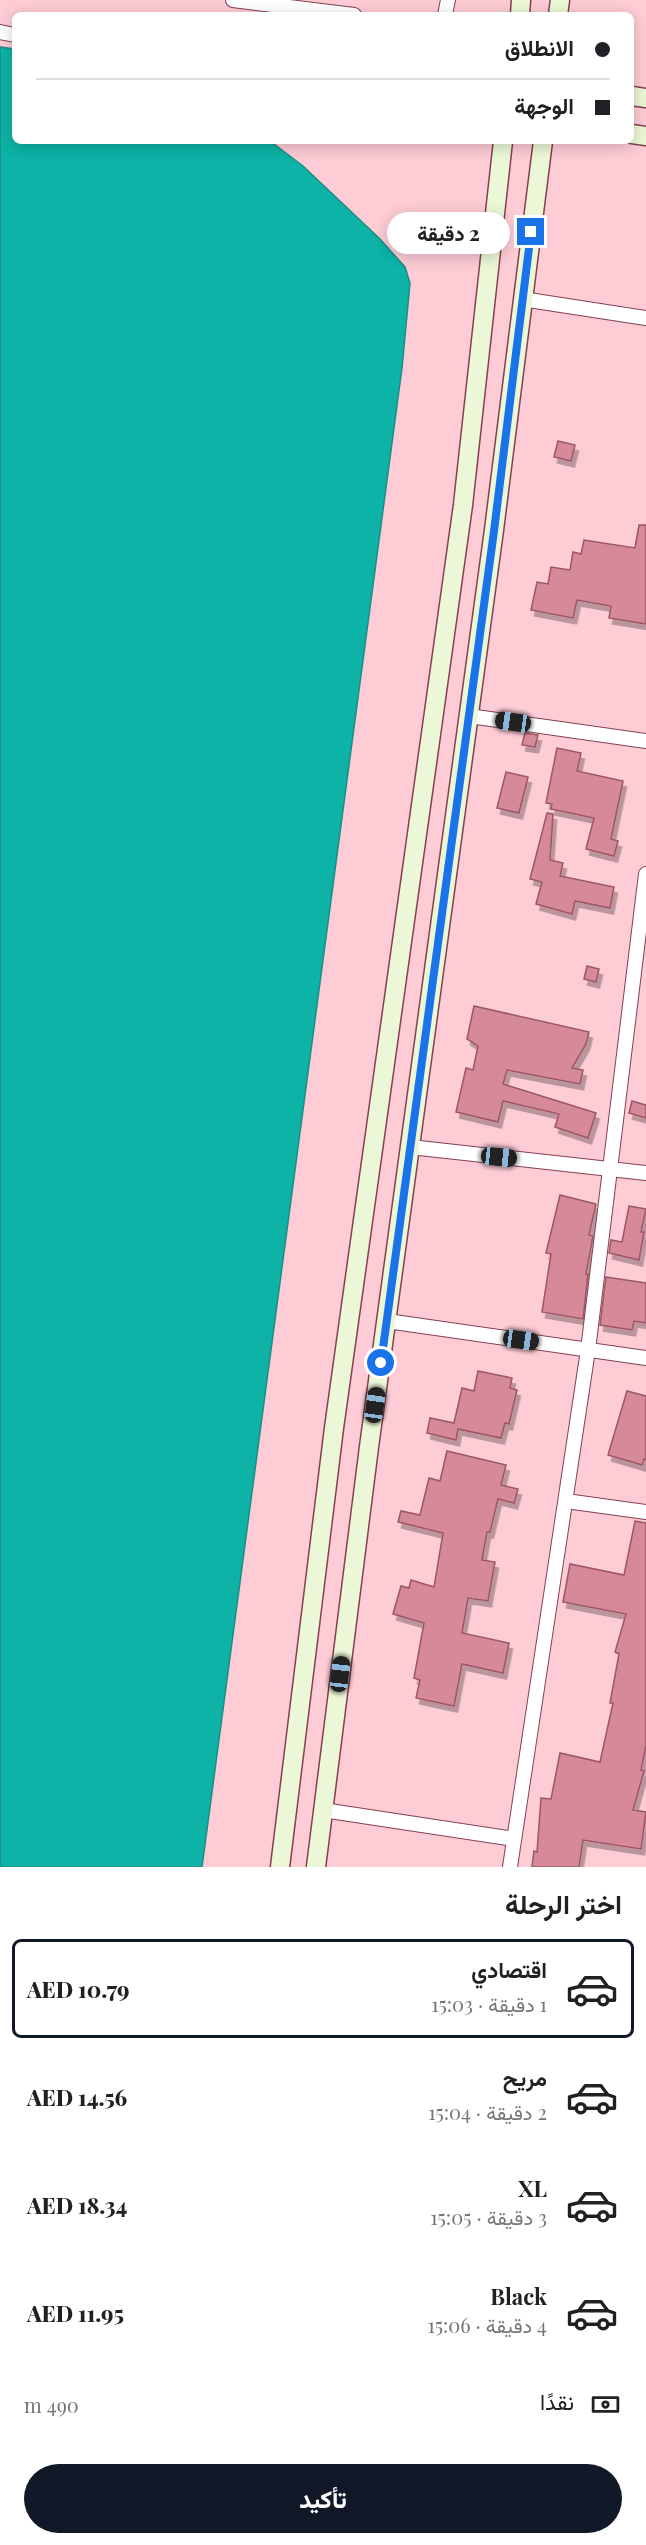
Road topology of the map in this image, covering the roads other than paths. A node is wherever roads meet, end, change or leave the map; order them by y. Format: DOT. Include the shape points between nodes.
graph roads {
  1 [pos="233,0"];
  2 [pos="330,12"];
  3 [pos="503,144"];
  4 [pos="543,144"];
  5 [pos="522,300"];
  6 [pos="646,318"];
  7 [pos="469,716"];
  8 [pos="646,741"];
  9 [pos="646,874"];
  10 [pos="410,1148"];
  11 [pos="610,1168"];
  12 [pos="646,1173"];
  13 [pos="387,1321"];
  14 [pos="588,1350"];
  15 [pos="646,1358"];
  16 [pos="566,1501"];
  17 [pos="646,1512"];
  18 [pos="323,1810"];
  19 [pos="514,1839"];
  20 [pos="280,1867"];
  21 [pos="316,1867"];
  22 [pos="510,1867"];
  1 -- 2 [label="street"];
  3 -- 20 [label="street" via="461,517 334,1428"];
  4 -- 5 [label="street"];
  5 -- 6 [label="street"];
  5 -- 7 [label="street"];
  7 -- 8 [label="street"];
  7 -- 10 [label="street"];
  9 -- 11 [label="street"];
  10 -- 11 [label="street"];
  10 -- 13 [label="street"];
  11 -- 12 [label="street"];
  11 -- 14 [label="street"];
  13 -- 14 [label="street"];
  13 -- 18 [label="street"];
  14 -- 15 [label="street"];
  14 -- 16 [label="street"];
  16 -- 17 [label="street"];
  16 -- 19 [label="street"];
  18 -- 19 [label="street"];
  18 -- 21 [label="street"];
  19 -- 22 [label="street"];
}
